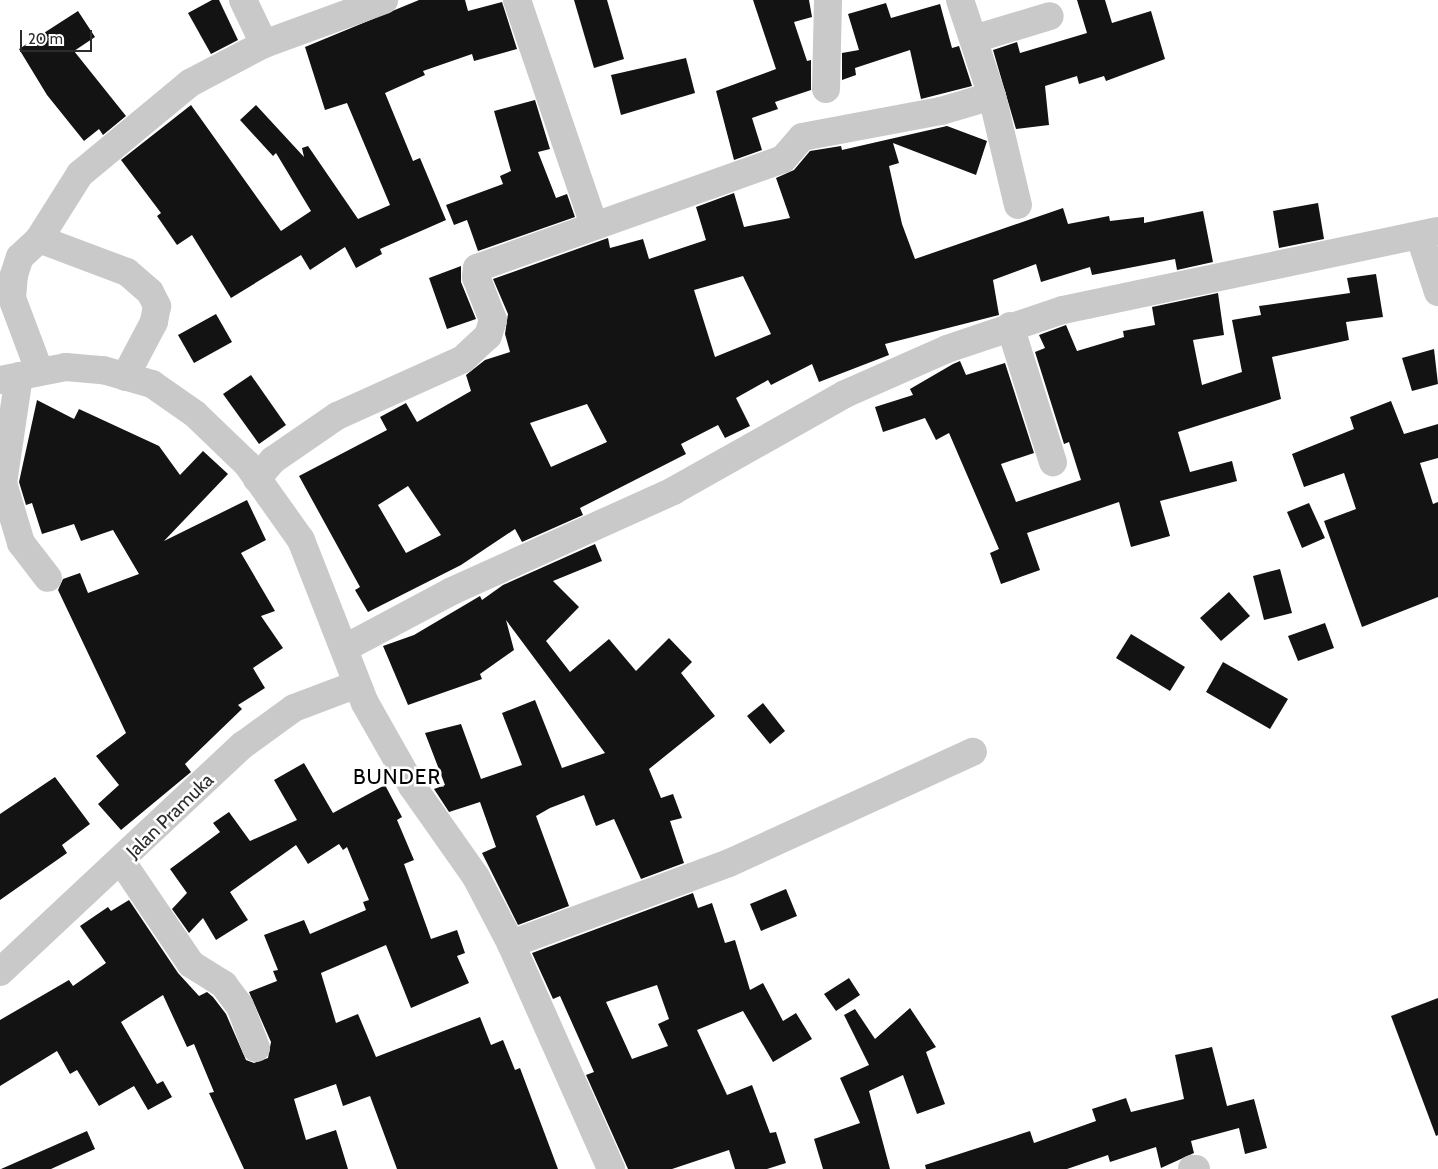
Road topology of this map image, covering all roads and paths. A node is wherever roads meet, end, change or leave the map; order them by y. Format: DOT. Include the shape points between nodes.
graph roads {
  1 [pos="243,0"];
  2 [pos="384,0"];
  3 [pos="517,0"];
  4 [pos="828,0"];
  5 [pos="960,0"];
  6 [pos="1050,16"];
  7 [pos="974,39"];
  8 [pos="264,44"];
  9 [pos="826,88"];
  10 [pos="992,96"];
  11 [pos="1018,205"];
  12 [pos="594,225"];
  13 [pos="1429,234"];
  14 [pos="39,239"];
  15 [pos="1438,292"];
  16 [pos="1010,326"];
  17 [pos="19,375"];
  18 [pos="125,376"];
  19 [pos="1053,462"];
  20 [pos="257,479"];
  21 [pos="48,578"];
  22 [pos="345,648"];
  23 [pos="355,685"];
  24 [pos="973,752"];
  25 [pos="122,862"];
  26 [pos="511,944"];
  27 [pos="0,972"];
  28 [pos="256,1048"];
  29 [pos="611,1169"];
  30 [pos="1192,1169"];
  31 [pos="1196,1169"];
  1 -- 8 [label="street"];
  2 -- 8 [label="street"];
  3 -- 12 [label="street"];
  4 -- 9 [label="street"];
  5 -- 7 [label="street"];
  6 -- 7 [label="street"];
  7 -- 10 [label="street"];
  8 -- 14 [label="street" via="190,83 150,111 80,174"];
  10 -- 11 [label="street"];
  10 -- 12 [label="street" via="941,111 802,137 783,159"];
  12 -- 20 [label="street" via="477,268 476,277 493,320 488,336 463,359 337,416 273,460"];
  13 -- 15 [label="street"];
  13 -- 16 [label="street" via="1063,310"];
  14 -- 17 [label="street" via="20,257 12,298"];
  14 -- 18 [label="street" via="127,272 150,292 157,306 156,317"];
  16 -- 19 [label="street"];
  16 -- 22 [label="street" via="845,394 672,491 452,591"];
  17 -- 18 [label="street" via="66,367"];
  17 -- 21 [label="street" via="3,483 21,543"];
  18 -- 20 [label="street" via="152,384 195,414"];
  20 -- 22 [label="street" via="301,540"];
  22 -- 23 [label="street"];
  23 -- 25 [label="street, Jalan Pramuka" via="294,708 271,723"];
  23 -- 26 [label="street" via="412,786 476,877"];
  24 -- 26 [label="street" via="729,863"];
  25 -- 27 [label="street, Jalan Pramuka"];
  25 -- 28 [label="street" via="191,964 224,984 238,1003"];
  26 -- 29 [label="street"];
  30 -- 31 [label="street"];
}
